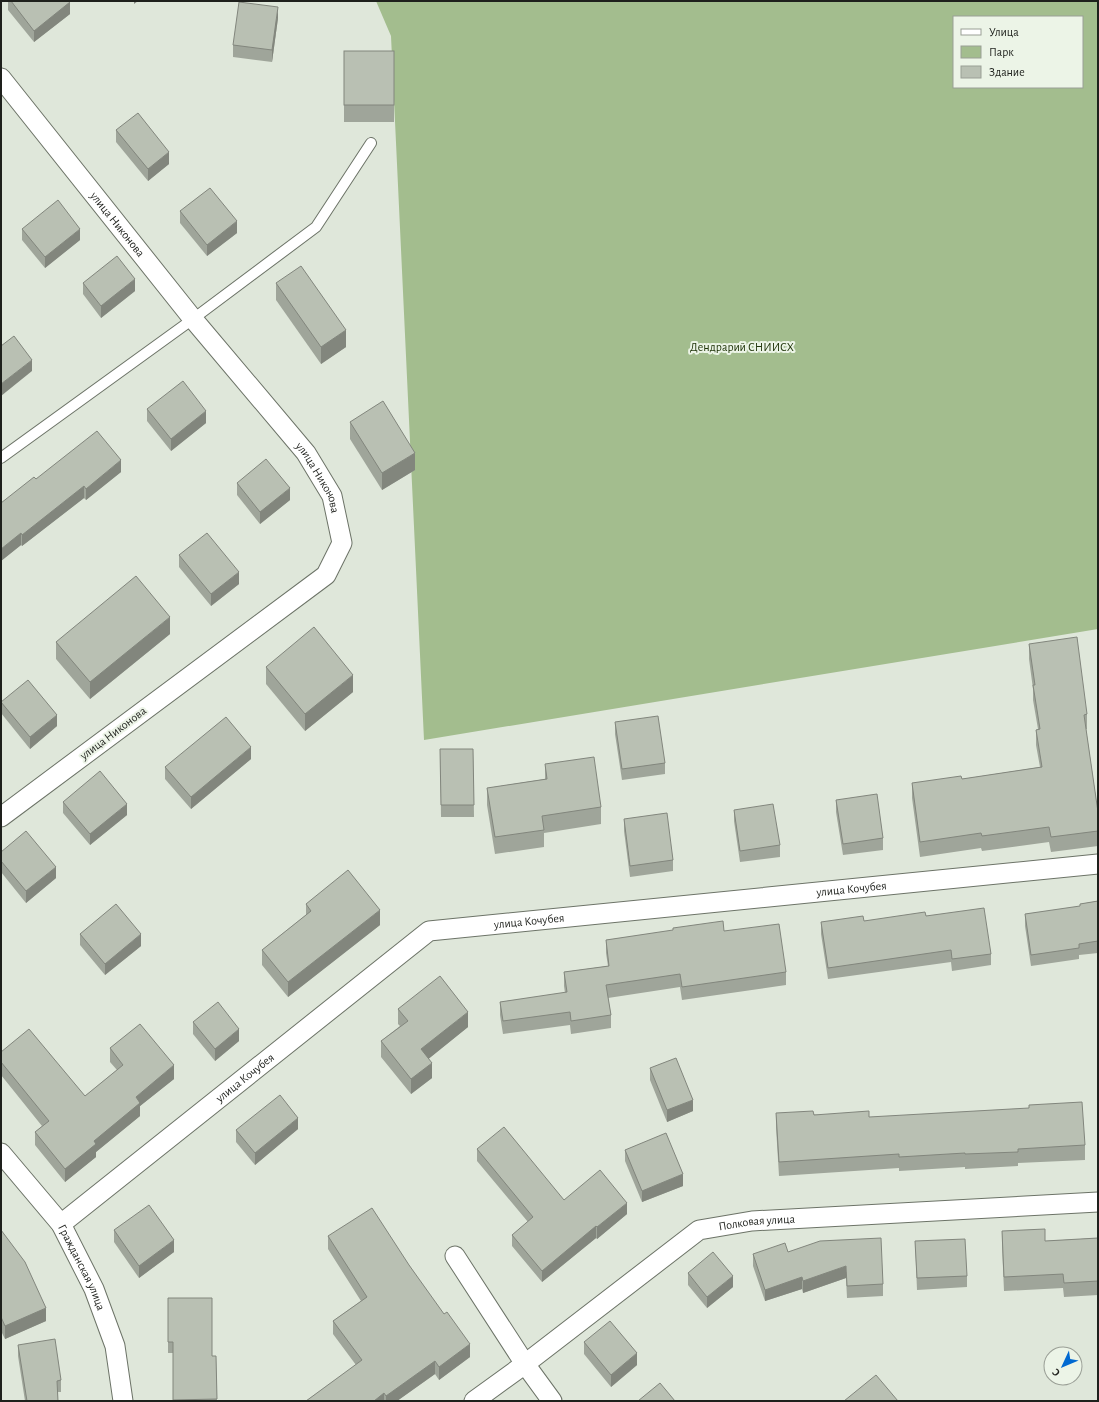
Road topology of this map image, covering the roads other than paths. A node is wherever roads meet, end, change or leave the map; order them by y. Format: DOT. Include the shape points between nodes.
graph roads {
  1 [pos="1,78"];
  2 [pos="371,143"];
  3 [pos="193,319"];
  4 [pos="1,458"];
  5 [pos="1,817"];
  6 [pos="1098,864"];
  7 [pos="1,1153"];
  8 [pos="1098,1202"];
  9 [pos="61,1224"];
  10 [pos="455,1256"];
  11 [pos="525,1364"];
  12 [pos="124,1401"];
  13 [pos="474,1401"];
  14 [pos="552,1401"];
  1 -- 3 [label="street, улица Никонова"];
  2 -- 3 [label="lane" via="316,227"];
  3 -- 4 [label="lane"];
  3 -- 5 [label="street, улица Никонова" via="306,452 332,496 342,543 326,575"];
  6 -- 9 [label="street, улица Кочубея" via="429,931"];
  7 -- 9 [label="street, Гражданская улица"];
  8 -- 11 [label="street, Полковая улица" via="752,1221 699,1230"];
  9 -- 12 [label="street, Гражданская улица" via="94,1289 115,1346"];
  10 -- 11 [label="street"];
  11 -- 13 [label="street, Полковая улица"];
  11 -- 14 [label="street"];
}
